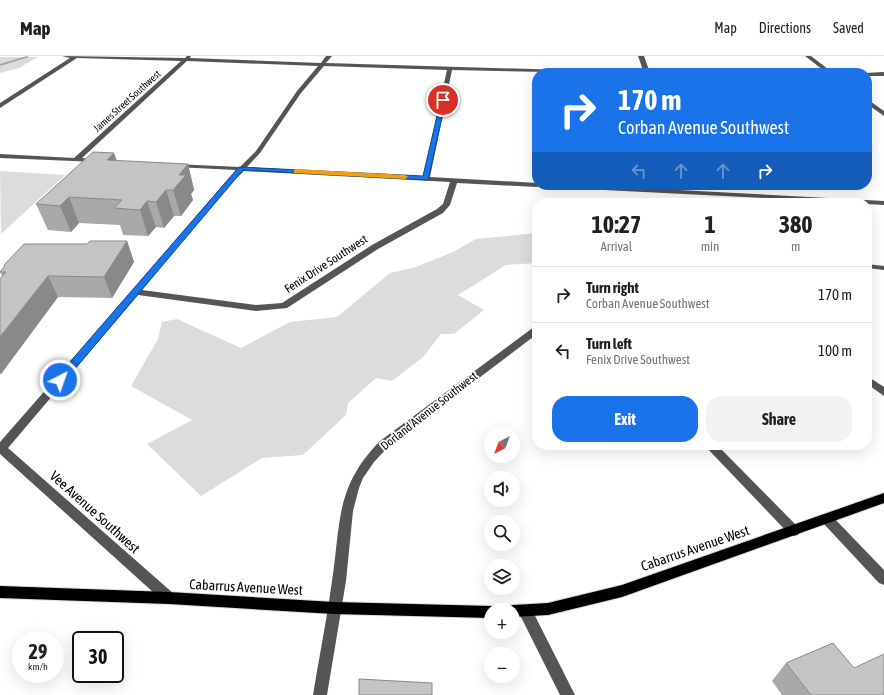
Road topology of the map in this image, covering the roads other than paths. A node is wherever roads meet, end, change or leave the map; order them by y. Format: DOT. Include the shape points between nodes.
graph roads {
  1 [pos="65,56"];
  2 [pos="76,56"];
  3 [pos="329,56"];
  4 [pos="641,56"];
  5 [pos="808,56"];
  6 [pos="188,58"];
  7 [pos="321,64"];
  8 [pos="450,68"];
  9 [pos="645,68"];
  10 [pos="824,68"];
  11 [pos="532,71"];
  12 [pos="872,74"];
  13 [pos="884,74"];
  14 [pos="872,105"];
  15 [pos="0,106"];
  16 [pos="884,114"];
  17 [pos="0,156"];
  18 [pos="76,160"];
  19 [pos="108,161"];
  20 [pos="170,165"];
  21 [pos="241,168"];
  22 [pos="426,178"];
  23 [pos="454,180"];
  24 [pos="532,185"];
  25 [pos="622,190"];
  26 [pos="736,198"];
  27 [pos="872,203"];
  28 [pos="884,203"];
  29 [pos="872,267"];
  30 [pos="884,268"];
  31 [pos="136,292"];
  32 [pos="532,333"];
  33 [pos="872,383"];
  34 [pos="884,392"];
  35 [pos="1,448"];
  36 [pos="715,450"];
  37 [pos="884,498"];
  38 [pos="827,519"];
  39 [pos="794,531"];
  40 [pos="884,579"];
  41 [pos="0,592"];
  42 [pos="169,598"];
  43 [pos="334,608"];
  44 [pos="520,611"];
  45 [pos="484,612"];
  46 [pos="520,613"];
  47 [pos="320,695"];
  48 [pos="568,695"];
  1 -- 2 [label="street"];
  2 -- 6 [label="street"];
  2 -- 15 [label="street"];
  3 -- 7 [label="street"];
  4 -- 9 [label="street"];
  5 -- 10 [label="street"];
  6 -- 7 [label="street"];
  6 -- 18 [label="street, James Street Southwest"];
  7 -- 8 [label="street"];
  7 -- 21 [label="street" via="258,152"];
  8 -- 11 [label="street"];
  8 -- 22 [label="street"];
  12 -- 13 [label="street"];
  14 -- 16 [label="street"];
  17 -- 18 [label="street"];
  18 -- 19 [label="street"];
  20 -- 21 [label="street"];
  21 -- 22 [label="street"];
  21 -- 31 [label="street"];
  22 -- 23 [label="street"];
  23 -- 24 [label="street"];
  23 -- 31 [label="street, Fenix Drive Southwest" via="446,205 440,211 375,247 284,306 256,308"];
  25 -- 26 [label="street" via="677,196"];
  27 -- 28 [label="street"];
  29 -- 30 [label="street"];
  31 -- 35 [label="street"];
  32 -- 43 [label="street, Dorland Avenue Southwest" via="384,444 367,463 353,488"];
  33 -- 34 [label="street"];
  35 -- 42 [label="street, Vee Avenue Southwest"];
  36 -- 39 [label="street"];
  37 -- 38 [label="main road, Cabarrus Avenue West"];
  38 -- 39 [label="main road, Cabarrus Avenue West"];
  38 -- 40 [label="street"];
  39 -- 44 [label="main road, Cabarrus Avenue West" via="622,591 548,609"];
  41 -- 42 [label="main road, Cabarrus Avenue West"];
  42 -- 43 [label="main road, Cabarrus Avenue West"];
  43 -- 45 [label="main road, Cabarrus Avenue West"];
  43 -- 47 [label="street, Dorland Avenue Southwest"];
  46 -- 48 [label="street"];
}
